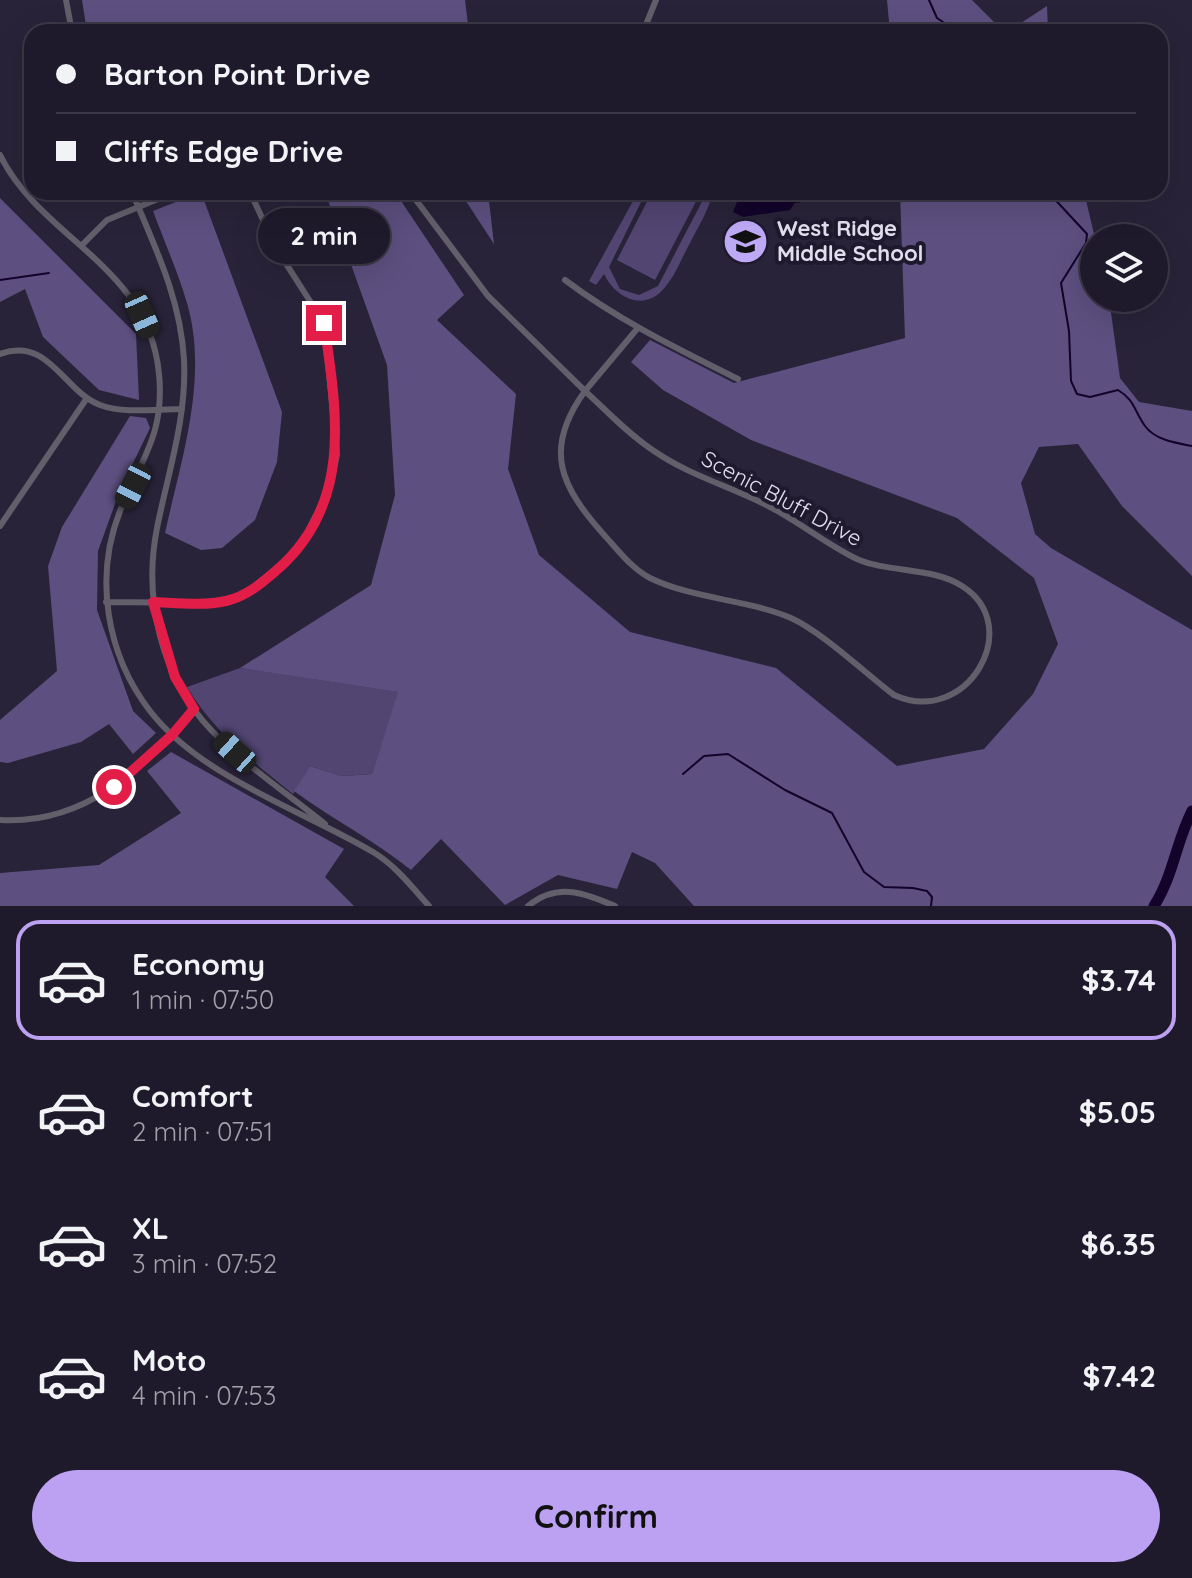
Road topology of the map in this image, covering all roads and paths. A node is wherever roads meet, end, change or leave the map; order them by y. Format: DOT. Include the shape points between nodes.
graph roads {
  1 [pos="66,0"];
  2 [pos="656,0"];
  3 [pos="70,24"];
  4 [pos="646,24"];
  5 [pos="0,155"];
  6 [pos="24,191"];
  7 [pos="34,200"];
  8 [pos="135,200"];
  9 [pos="155,200"];
  10 [pos="254,200"];
  11 [pos="416,200"];
  12 [pos="138,207"];
  13 [pos="83,244"];
  14 [pos="565,280"];
  15 [pos="637,329"];
  16 [pos="0,354"];
  17 [pos="738,379"];
  18 [pos="585,391"];
  19 [pos="87,398"];
  20 [pos="159,409"];
  21 [pos="182,409"];
  22 [pos="0,526"];
  23 [pos="106,602"];
  24 [pos="153,602"];
  25 [pos="194,709"];
  26 [pos="172,735"];
  27 [pos="0,820"];
  28 [pos="341,837"];
  29 [pos="429,906"];
  30 [pos="528,906"];
  31 [pos="615,906"];
  1 -- 3 [label="street"];
  2 -- 4 [label="street"];
  5 -- 6 [label="street"];
  7 -- 13 [label="street"];
  8 -- 12 [label="street"];
  9 -- 12 [label="street"];
  10 -- 24 [label="street" via="276,248 324,323 335,468 298,551 259,585 224,601"];
  11 -- 18 [label="street, Scenic Bluff Drive" via="488,296"];
  12 -- 13 [label="street" via="107,220"];
  12 -- 21 [label="street" via="177,306 184,360"];
  13 -- 20 [label="street" via="119,281 142,315 159,371"];
  14 -- 15 [label="street"];
  15 -- 17 [label="street"];
  15 -- 18 [label="street, Scenic Bluff Drive"];
  16 -- 19 [label="street" via="24,351 41,356"];
  18 -- 18 [label="street, Scenic Bluff Drive" via="563,431 563,476 574,499 634,568 662,583 790,618 908,701 943,701 976,674 987,650 988,625 980,603 961,584 855,558 772,508 652,450"];
  19 -- 20 [label="street" via="114,409"];
  19 -- 22 [label="street"];
  20 -- 21 [label="street"];
  20 -- 23 [label="street" via="150,451 113,531"];
  21 -- 24 [label="street" via="153,551"];
  23 -- 24 [label="street"];
  23 -- 26 [label="street" via="124,668 150,712"];
  24 -- 25 [label="street" via="171,667"];
  25 -- 26 [label="street"];
  25 -- 28 [label="street" via="235,752"];
  26 -- 27 [label="street" via="98,799 59,815"];
  26 -- 28 [label="street" via="209,763"];
  28 -- 29 [label="street" via="392,867"];
  30 -- 31 [label="street" via="566,890"];
}
